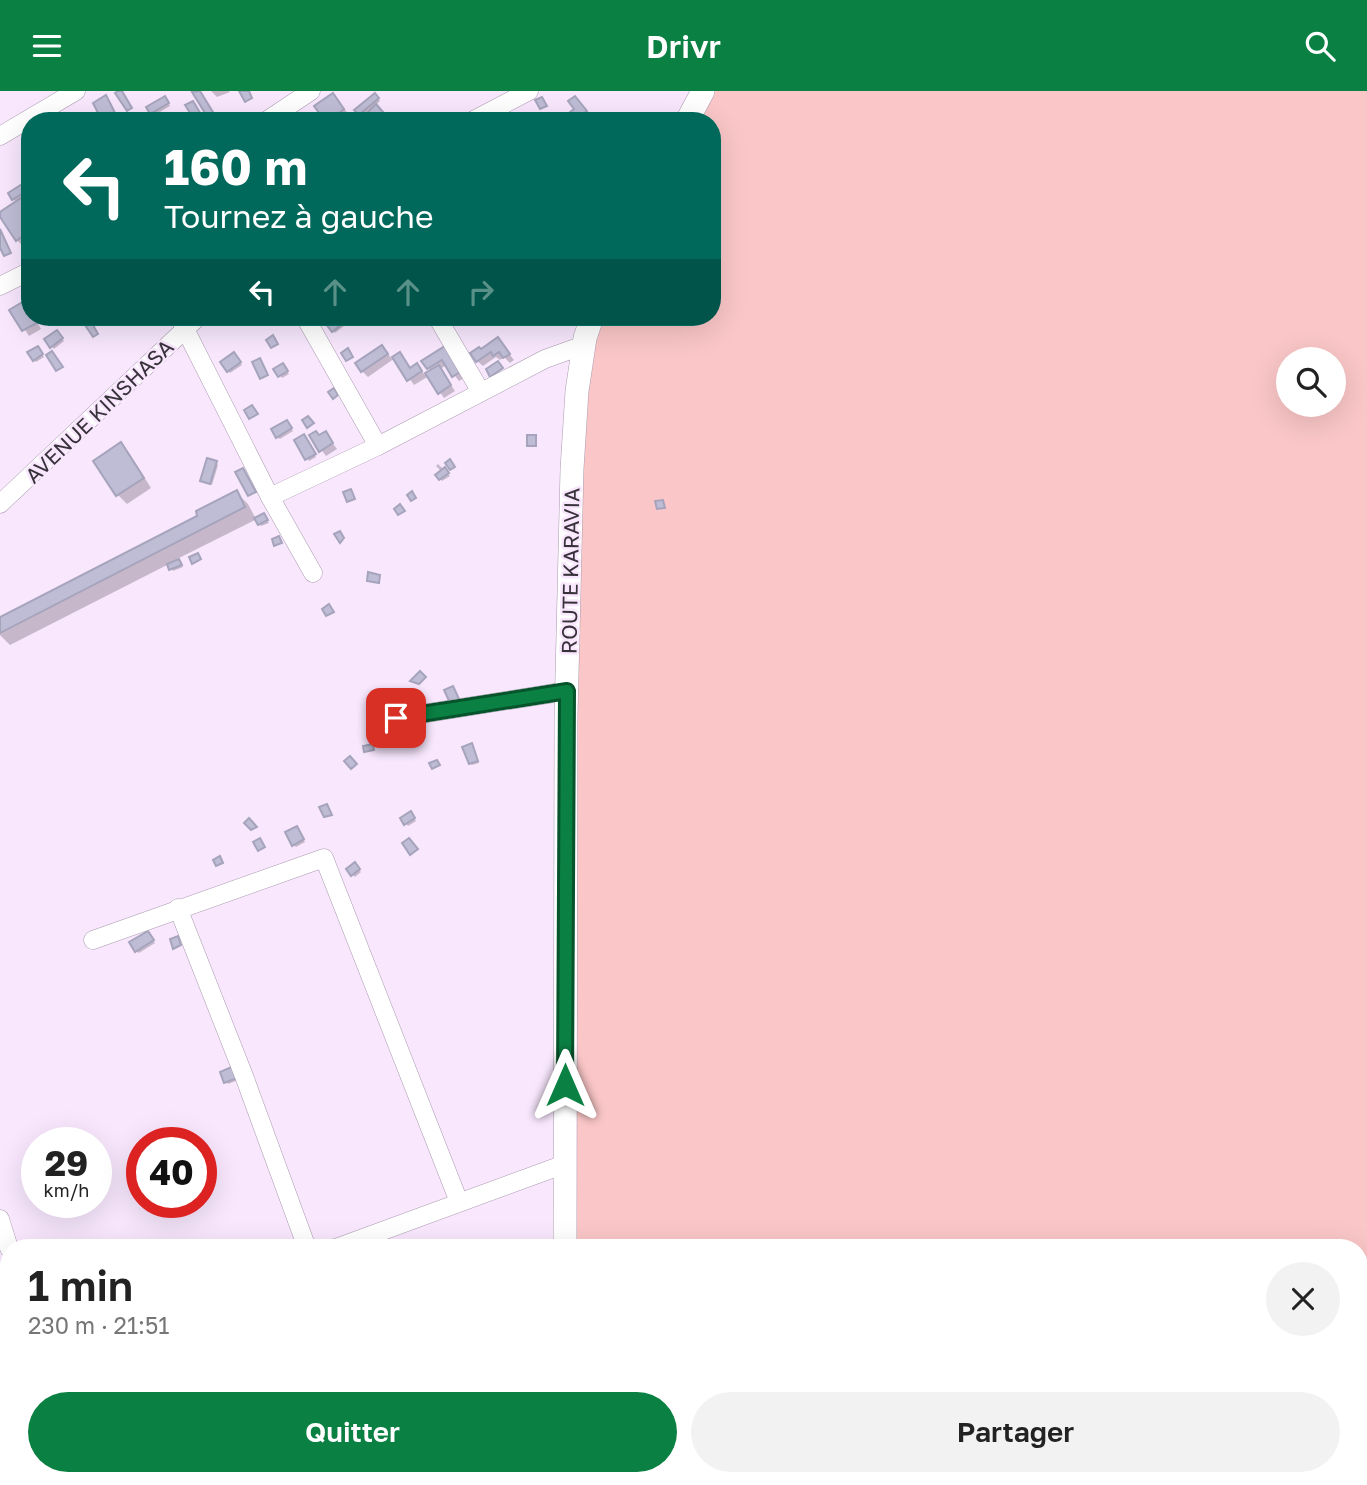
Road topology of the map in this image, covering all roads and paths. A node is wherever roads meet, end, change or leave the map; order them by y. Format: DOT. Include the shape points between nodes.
graph roads {
  1 [pos="76,91"];
  2 [pos="311,91"];
  3 [pos="530,91"];
  4 [pos="703,91"];
  5 [pos="41,112"];
  6 [pos="280,112"];
  7 [pos="489,112"];
  8 [pos="692,112"];
  9 [pos="21,124"];
  10 [pos="0,136"];
  11 [pos="21,276"];
  12 [pos="0,286"];
  13 [pos="181,326"];
  14 [pos="190,326"];
  15 [pos="310,326"];
  16 [pos="442,326"];
  17 [pos="589,326"];
  18 [pos="584,345"];
  19 [pos="481,392"];
  20 [pos="378,446"];
  21 [pos="270,497"];
  22 [pos="0,503"];
  23 [pos="313,573"];
  24 [pos="567,691"];
  25 [pos="396,718"];
  26 [pos="178,908"];
  27 [pos="93,940"];
  28 [pos="565,1164"];
  29 [pos="459,1202"];
  30 [pos="0,1219"];
  31 [pos="6,1239"];
  32 [pos="304,1239"];
  33 [pos="360,1239"];
  34 [pos="565,1239"];
  1 -- 5 [label="street"];
  2 -- 6 [label="street"];
  3 -- 7 [label="street"];
  4 -- 8 [label="street"];
  9 -- 10 [label="street"];
  11 -- 12 [label="street"];
  13 -- 22 [label="street, AVENUE KINSHASA"];
  14 -- 21 [label="street"];
  15 -- 20 [label="street"];
  16 -- 19 [label="street"];
  17 -- 18 [label="street, ROUTE KARAVIA"];
  18 -- 19 [label="street"];
  18 -- 24 [label="street, ROUTE KARAVIA" via="572,469"];
  19 -- 20 [label="street"];
  20 -- 21 [label="street"];
  21 -- 23 [label="street"];
  24 -- 25 [label="street"];
  24 -- 28 [label="street, ROUTE KARAVIA"];
  26 -- 27 [label="street"];
  26 -- 29 [label="street" via="324,858"];
  26 -- 32 [label="street"];
  28 -- 29 [label="street"];
  28 -- 34 [label="street, ROUTE KARAVIA"];
  29 -- 33 [label="street"];
  30 -- 31 [label="street"];
}
